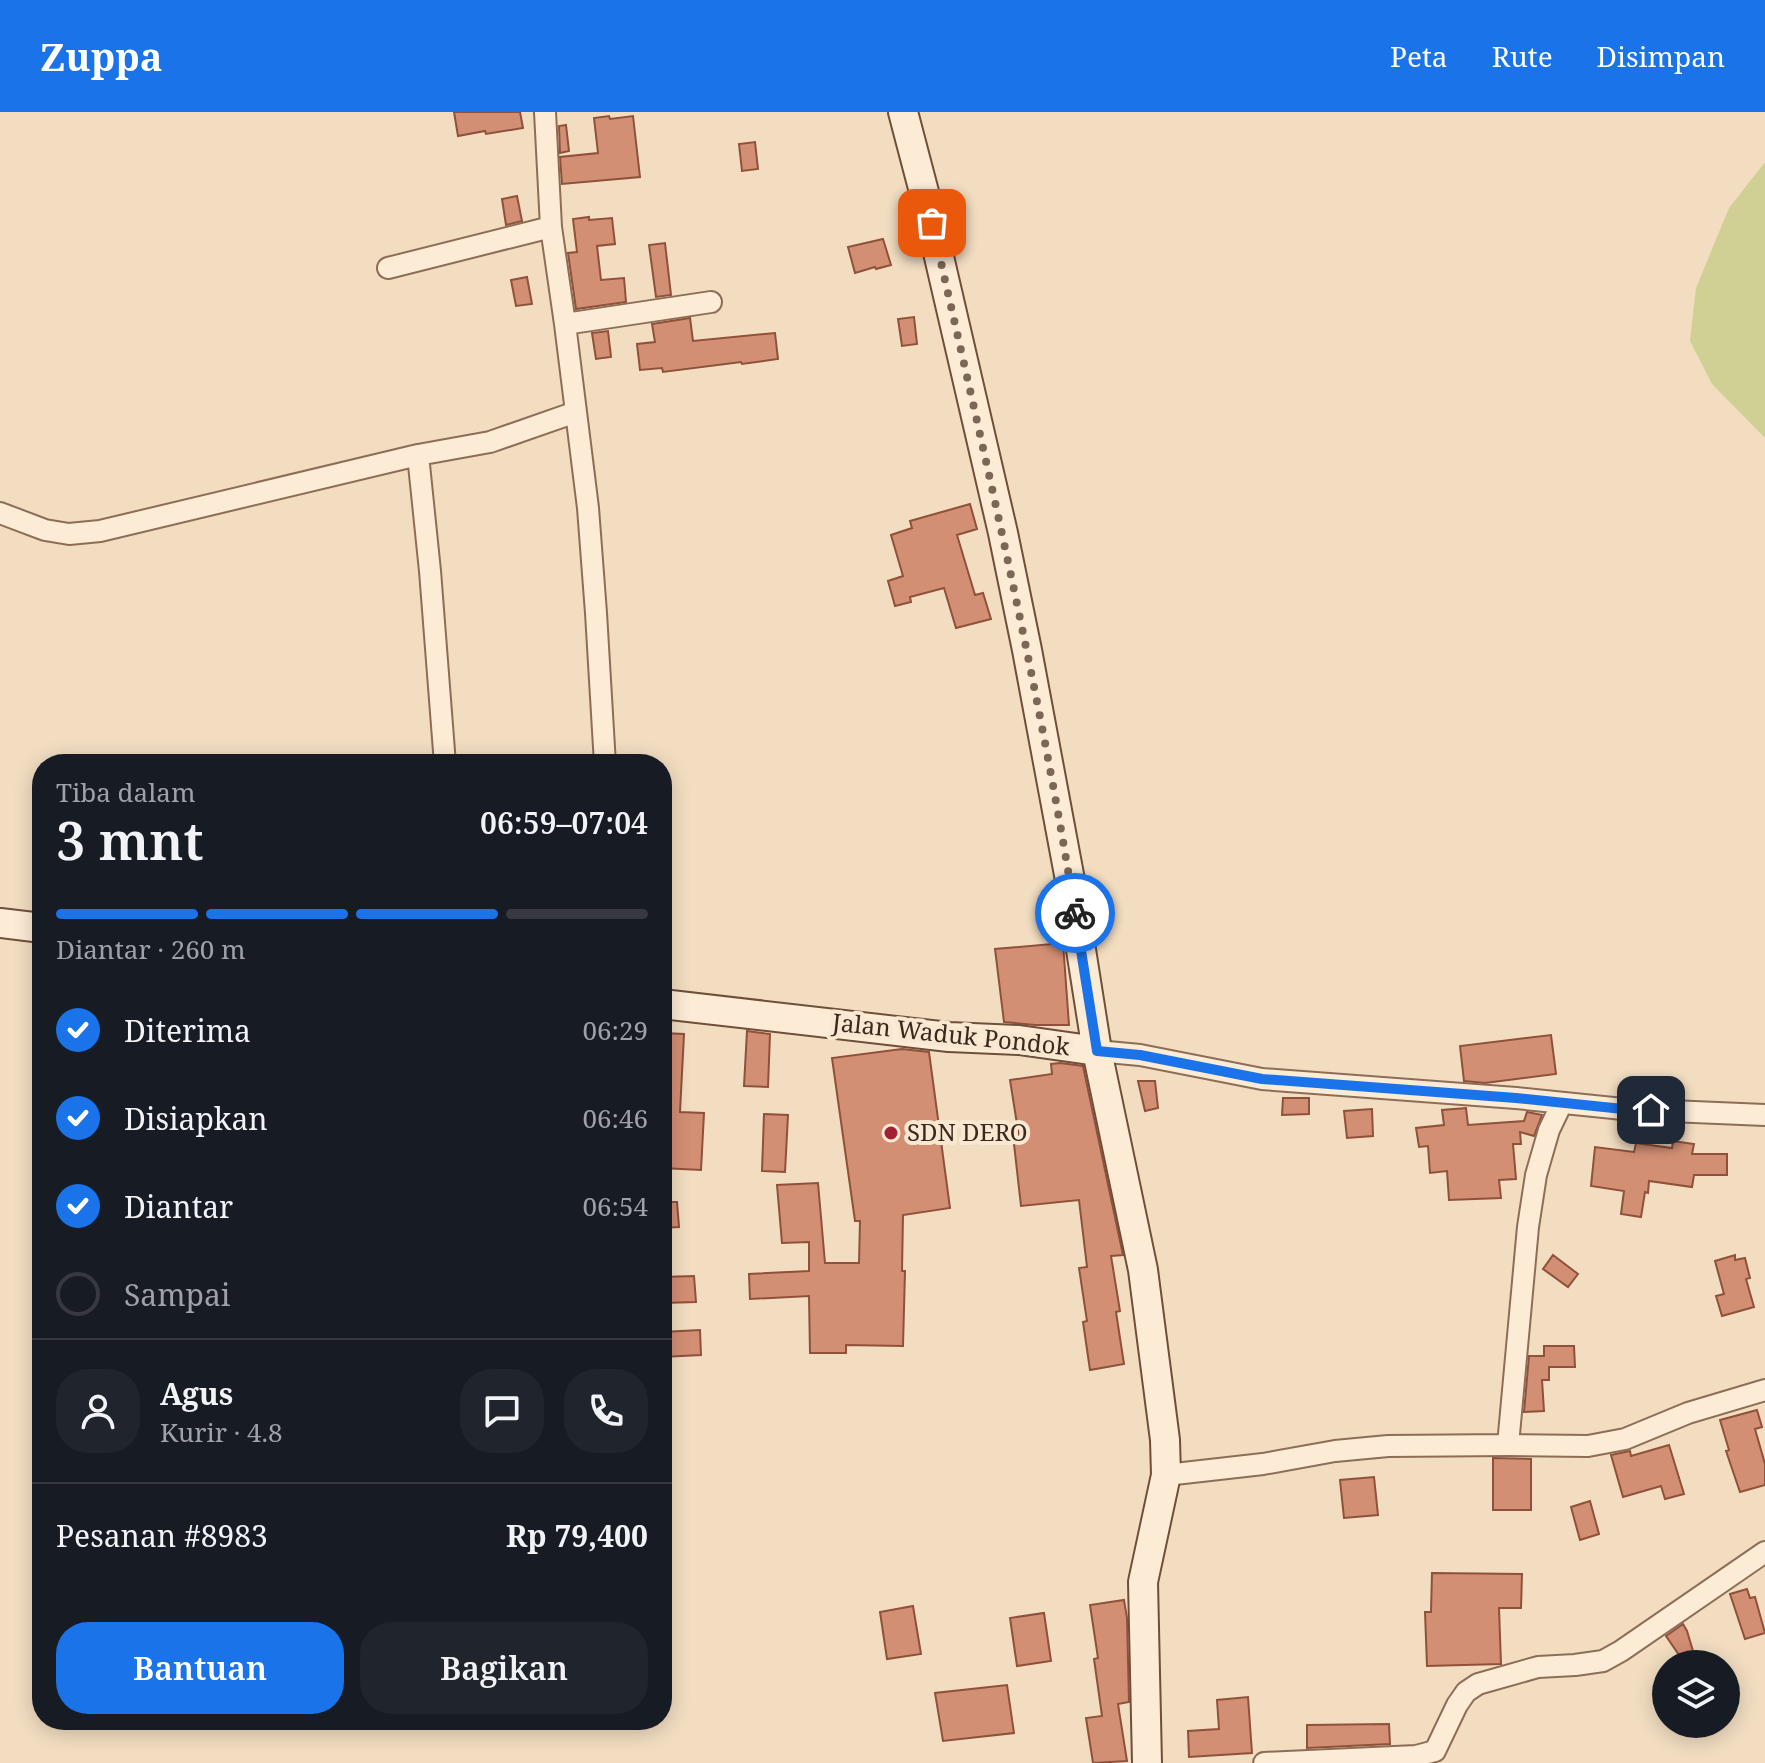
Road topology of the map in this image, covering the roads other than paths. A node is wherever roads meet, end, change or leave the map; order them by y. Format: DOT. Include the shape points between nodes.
graph roads {
  1 [pos="545,112"];
  2 [pos="903,112"];
  3 [pos="551,227"];
  4 [pos="388,268"];
  5 [pos="711,302"];
  6 [pos="565,324"];
  7 [pos="576,412"];
  8 [pos="418,455"];
  9 [pos="0,513"];
  10 [pos="444,754"];
  11 [pos="604,754"];
  12 [pos="0,923"];
  13 [pos="32,927"];
  14 [pos="672,1005"];
  15 [pos="1097,1051"];
  16 [pos="1562,1103"];
  17 [pos="1765,1115"];
  18 [pos="1765,1390"];
  19 [pos="1508,1445"];
  20 [pos="1166,1475"];
  21 [pos="1765,1552"];
  22 [pos="1147,1763"];
  23 [pos="1264,1763"];
  1 -- 3 [label="street"];
  2 -- 15 [label="street" via="1003,533"];
  3 -- 4 [label="street"];
  3 -- 6 [label="street"];
  5 -- 6 [label="street"];
  6 -- 7 [label="street"];
  7 -- 8 [label="street" via="490,442"];
  7 -- 11 [label="street" via="588,508"];
  8 -- 9 [label="street" via="100,531 45,530"];
  8 -- 10 [label="street"];
  12 -- 13 [label="street"];
  14 -- 15 [label="street, Jalan Waduk Pondok"];
  15 -- 16 [label="street, Jalan Waduk Pondok" via="1262,1079"];
  15 -- 20 [label="street" via="1143,1270"];
  16 -- 17 [label="street, Jalan Waduk Pondok"];
  16 -- 19 [label="street" via="1536,1175"];
  18 -- 19 [label="street" via="1625,1439 1588,1446"];
  19 -- 20 [label="street" via="1388,1446"];
  20 -- 22 [label="street" via="1143,1582"];
  21 -- 23 [label="street" via="1603,1661 1538,1667 1478,1684 1457,1705 1431,1753"];
}
